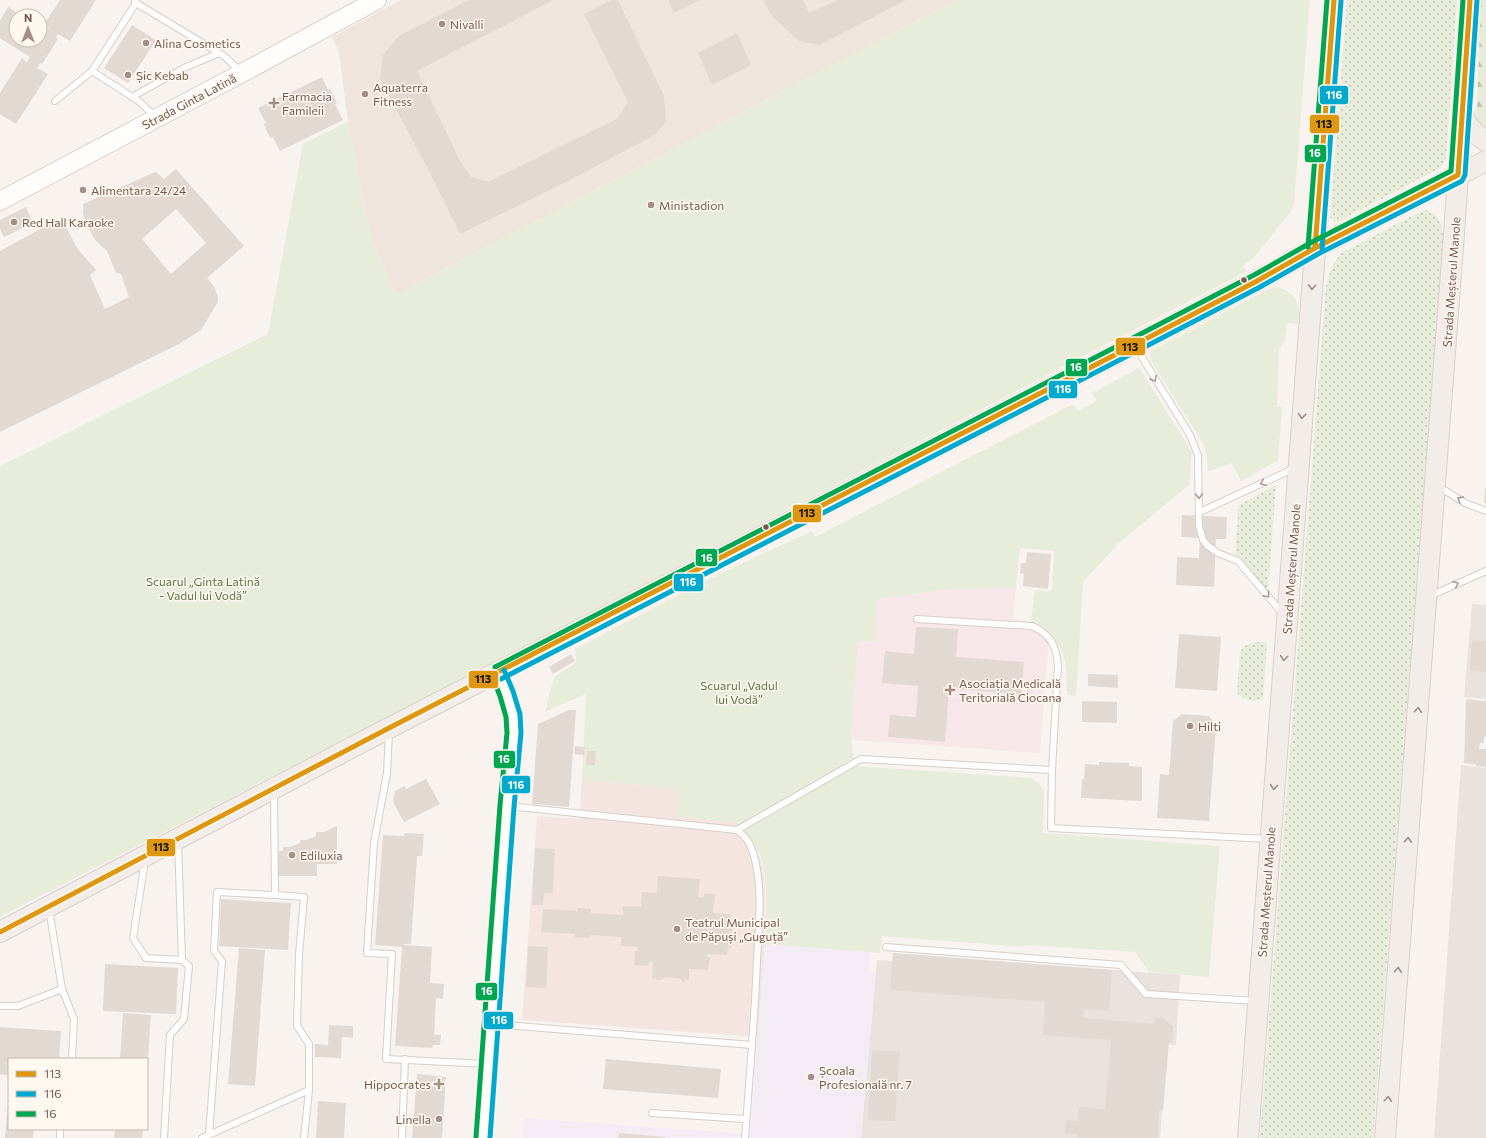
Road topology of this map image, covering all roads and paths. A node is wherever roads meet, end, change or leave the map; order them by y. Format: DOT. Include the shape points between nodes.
graph roads {
  1 [pos="377,0"];
  2 [pos="1334,0"];
  3 [pos="1470,0"];
  4 [pos="136,2"];
  5 [pos="219,53"];
  6 [pos="92,70"];
  7 [pos="242,73"];
  8 [pos="132,97"];
  9 [pos="55,101"];
  10 [pos="1462,118"];
  11 [pos="156,119"];
  12 [pos="1486,141"];
  13 [pos="1486,161"];
  14 [pos="1458,175"];
  15 [pos="0,201"];
  16 [pos="1315,248"];
  17 [pos="1134,345"];
  18 [pos="1298,466"];
  19 [pos="1435,484"];
  20 [pos="1200,512"];
  21 [pos="1486,512"];
  22 [pos="1486,571"];
  23 [pos="1426,598"];
  24 [pos="916,619"];
  25 [pos="1287,619"];
  26 [pos="498,672"];
  27 [pos="389,728"];
  28 [pos="1052,770"];
  29 [pos="274,789"];
  30 [pos="507,806"];
  31 [pos="737,830"];
  32 [pos="178,839"];
  33 [pos="1270,839"];
  34 [pos="146,855"];
  35 [pos="275,895"];
  36 [pos="48,906"];
  37 [pos="0,932"];
  38 [pos="886,947"];
  39 [pos="182,960"];
  40 [pos="62,990"];
  41 [pos="1258,1001"];
  42 [pos="0,1006"];
  43 [pos="492,1024"];
  44 [pos="752,1045"];
  45 [pos="72,1058"];
  46 [pos="405,1059"];
  47 [pos="488,1064"];
  48 [pos="309,1090"];
  49 [pos="652,1113"];
  50 [pos="746,1119"];
  51 [pos="209,1135"];
  52 [pos="164,1138"];
  53 [pos="202,1138"];
  54 [pos="304,1138"];
  55 [pos="402,1138"];
  56 [pos="483,1138"];
  57 [pos="745,1138"];
  58 [pos="1248,1138"];
  59 [pos="1385,1138"];
  1 -- 7 [label="main road, Strada Ginta Latină"];
  2 -- 16 [label="main road, Strada Meșterul Manole"];
  3 -- 10 [label="main road, Strada Meșterul Manole"];
  4 -- 5 [label="lane"];
  4 -- 6 [label="lane"];
  5 -- 7 [label="lane"];
  5 -- 8 [label="lane" via="184,68"];
  6 -- 8 [label="lane"];
  6 -- 9 [label="lane"];
  7 -- 11 [label="main road, Strada Ginta Latină"];
  8 -- 11 [label="lane"];
  10 -- 12 [label="main road"];
  10 -- 14 [label="main road, Strada Meșterul Manole"];
  11 -- 15 [label="main road, Strada Ginta Latină"];
  13 -- 14 [label="main road"];
  14 -- 16 [label="main road"];
  14 -- 19 [label="main road, Strada Meșterul Manole"];
  16 -- 17 [label="main road"];
  16 -- 18 [label="main road, Strada Meșterul Manole, one-way"];
  17 -- 20 [label="lane, one-way" via="1197,449"];
  17 -- 26 [label="main road"];
  18 -- 20 [label="lane, one-way"];
  18 -- 25 [label="main road, Strada Meșterul Manole"];
  21 -- 19 [label="lane, one-way" via="1465,503"];
  19 -- 23 [label="main road, Strada Meșterul Manole"];
  20 -- 25 [label="lane, one-way" via="1203,540 1218,553 1238,561"];
  23 -- 22 [label="lane, one-way"];
  59 -- 23 [label="main road, Strada Meșterul Manole, one-way"];
  24 -- 28 [label="lane" via="1032,626 1049,638 1057,650 1058,665"];
  25 -- 33 [label="main road, Strada Meșterul Manole, one-way"];
  26 -- 27 [label="main road"];
  26 -- 30 [label="main road" via="514,722"];
  27 -- 29 [label="main road"];
  27 -- 46 [label="lane" via="387,773 374,843 367,953 392,954 386,1058"];
  28 -- 31 [label="lane" via="861,759"];
  28 -- 33 [label="lane" via="1051,828"];
  29 -- 32 [label="main road"];
  29 -- 35 [label="lane"];
  30 -- 31 [label="lane"];
  30 -- 43 [label="main road"];
  31 -- 44 [label="lane" via="744,835 750,845 756,862 758,880 759,928"];
  32 -- 34 [label="main road"];
  32 -- 39 [label="lane"];
  33 -- 41 [label="main road, Strada Meșterul Manole"];
  34 -- 36 [label="main road"];
  34 -- 39 [label="lane" via="133,938 146,958"];
  35 -- 48 [label="lane" via="304,896 297,1026 310,1044"];
  35 -- 51 [label="lane" via="217,892 214,951 222,961"];
  36 -- 37 [label="main road"];
  36 -- 40 [label="lane"];
  38 -- 41 [label="lane" via="1121,965 1146,994"];
  39 -- 52 [label="lane" via="189,966 185,1011 184,1019 170,1035"];
  40 -- 42 [label="lane" via="18,1006"];
  40 -- 45 [label="lane" via="74,1019"];
  41 -- 58 [label="main road, Strada Meșterul Manole"];
  43 -- 44 [label="lane"];
  43 -- 47 [label="main road"];
  44 -- 50 [label="lane"];
  46 -- 47 [label="lane"];
  46 -- 55 [label="lane"];
  47 -- 56 [label="main road"];
  48 -- 51 [label="lane"];
  48 -- 54 [label="lane"];
  49 -- 50 [label="lane"];
  50 -- 57 [label="lane"];
  51 -- 53 [label="lane"];
}
